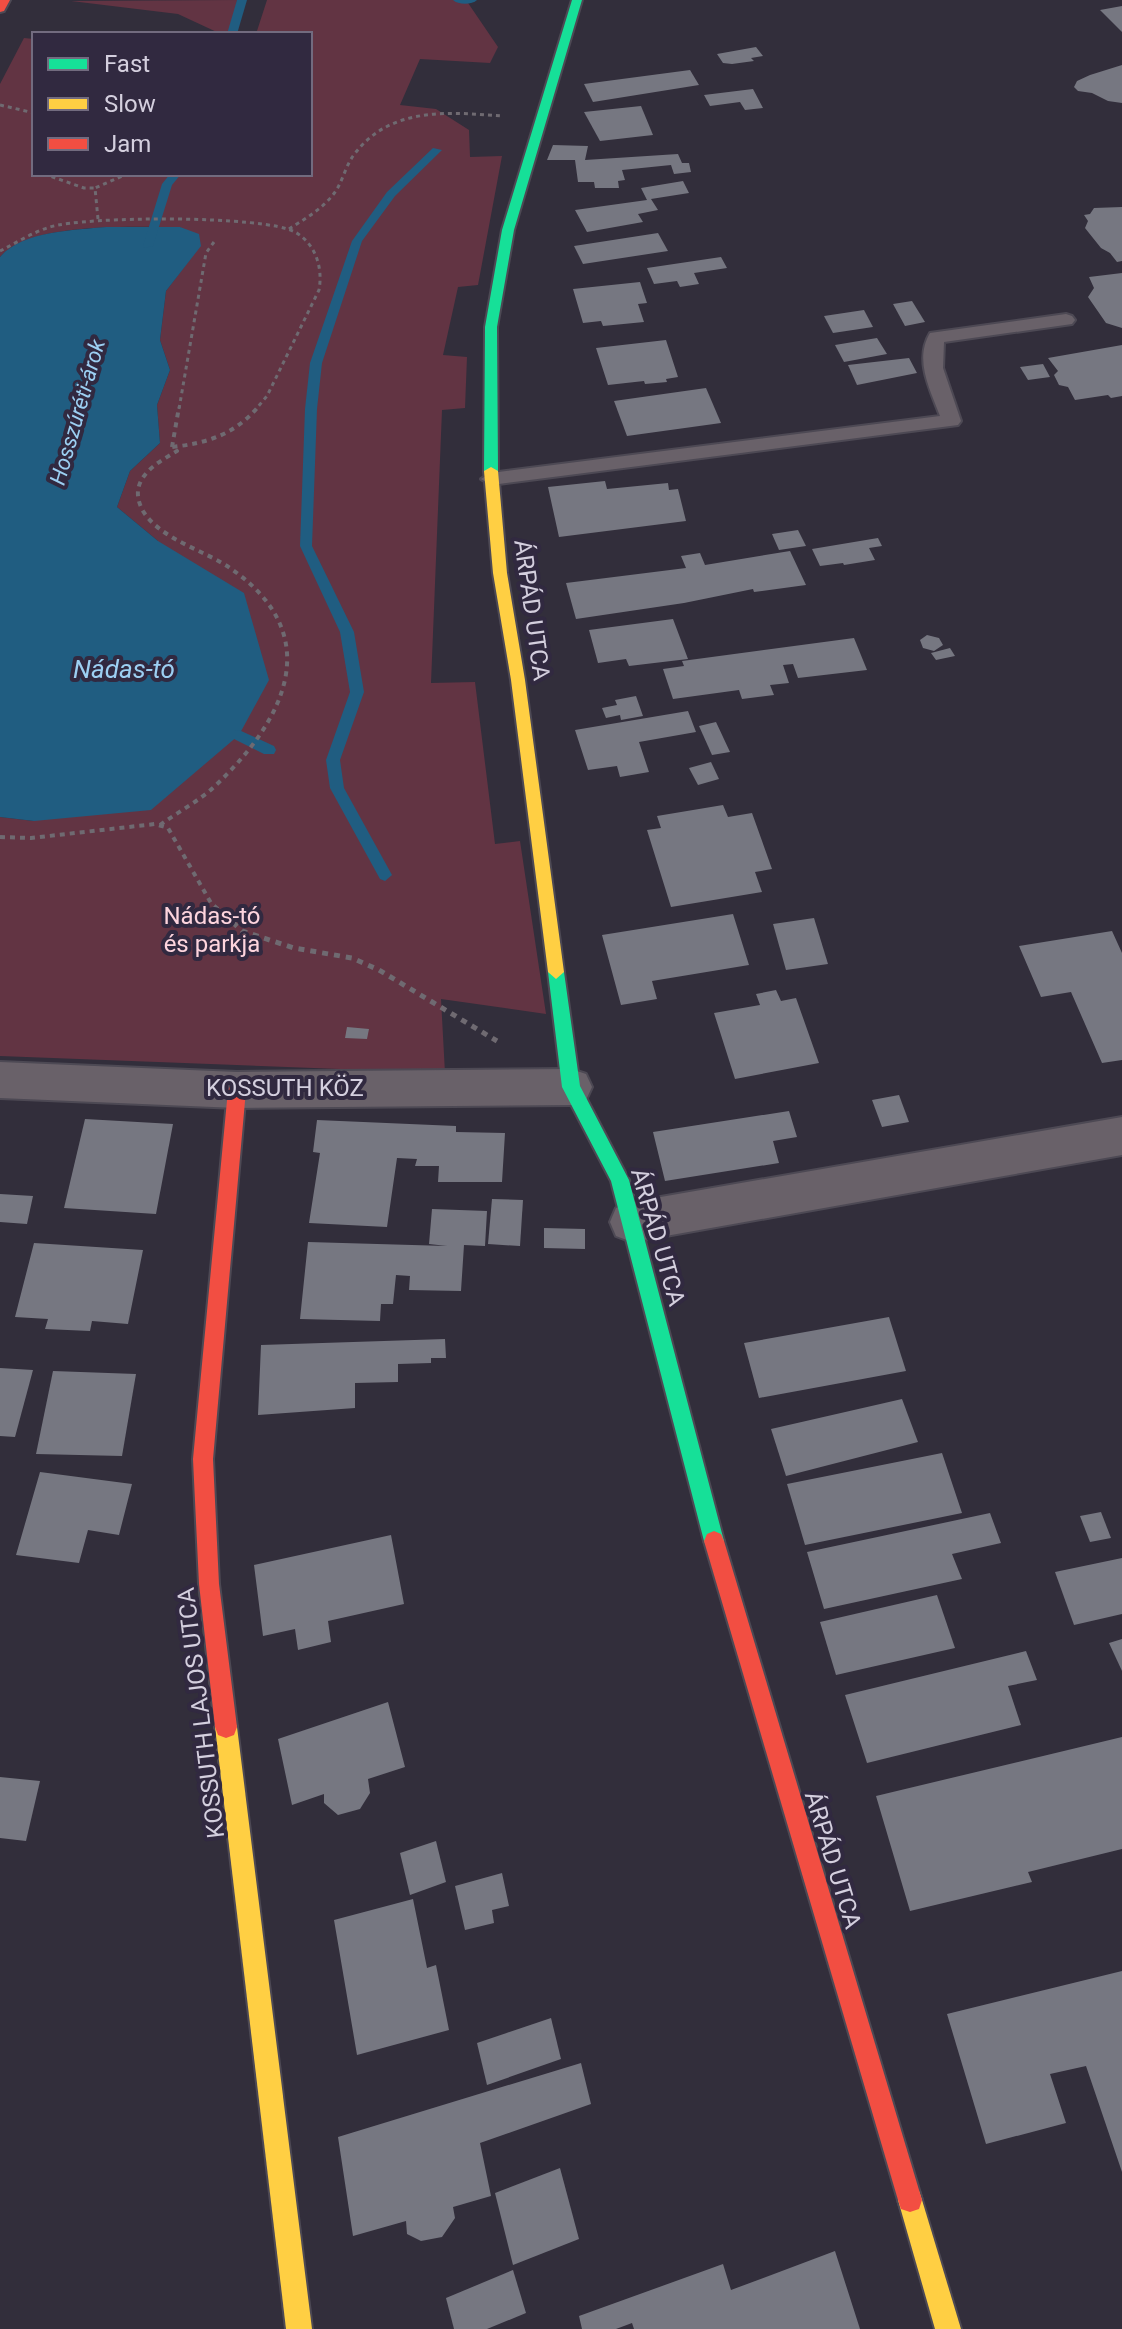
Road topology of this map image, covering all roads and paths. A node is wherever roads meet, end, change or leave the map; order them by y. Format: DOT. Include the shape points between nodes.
graph roads {
  1 [pos="5,0"];
  2 [pos="577,0"];
  3 [pos="0,9"];
  4 [pos="0,105"];
  5 [pos="32,113"];
  6 [pos="514,117"];
  7 [pos="50,176"];
  8 [pos="122,176"];
  9 [pos="95,188"];
  10 [pos="98,219"];
  11 [pos="289,229"];
  12 [pos="214,242"];
  13 [pos="0,251"];
  14 [pos="1066,320"];
  15 [pos="172,447"];
  16 [pos="491,479"];
  17 [pos="160,825"];
  18 [pos="0,837"];
  19 [pos="500,1043"];
  20 [pos="0,1080"];
  21 [pos="571,1087"];
  22 [pos="237,1090"];
  23 [pos="1122,1136"];
  24 [pos="632,1222"];
  25 [pos="299,2329"];
  26 [pos="948,2329"];
  1 -- 3 [label="street"];
  2 -- 16 [label="street, ÁRPÁD UTCA" via="506,244 491,327"];
  4 -- 5 [label="path"];
  6 -- 11 [label="path" via="431,112 404,118 363,144 331,199"];
  7 -- 9 [label="path"];
  8 -- 9 [label="path"];
  9 -- 10 [label="path"];
  10 -- 11 [label="path" via="175,219"];
  10 -- 13 [label="path" via="50,227"];
  11 -- 15 [label="path" via="311,246 322,273 277,380 257,408 228,433"];
  12 -- 15 [label="path" via="206,253"];
  14 -- 16 [label="lane" via="937,337 931,359 951,421"];
  15 -- 17 [label="path" via="177,451 147,469 138,486 142,508 152,521 254,586 277,619 289,654 284,686 255,739 213,787"];
  16 -- 21 [label="street, ÁRPÁD UTCA"];
  17 -- 18 [label="path"];
  17 -- 19 [label="path" via="168,828 211,903 242,931 294,948 352,958"];
  20 -- 22 [label="street, KOSSUTH KÖZ"];
  21 -- 22 [label="street, KOSSUTH KÖZ"];
  21 -- 24 [label="street, ÁRPÁD UTCA" via="620,1180"];
  22 -- 25 [label="street, KOSSUTH LAJOS UTCA" via="203,1459 208,1569"];
  23 -- 24 [label="street"];
  24 -- 26 [label="street, ÁRPÁD UTCA" via="723,1576"];
}
